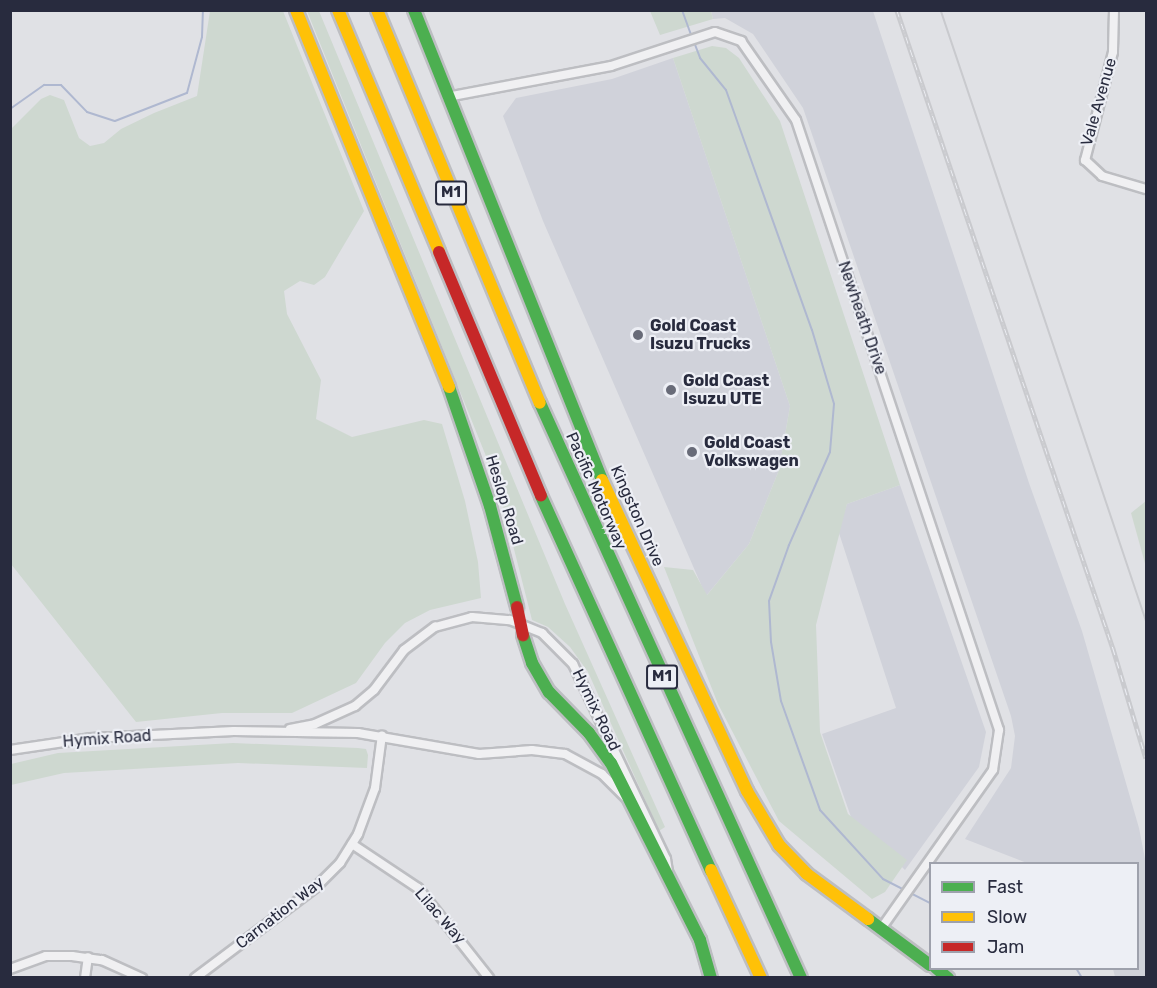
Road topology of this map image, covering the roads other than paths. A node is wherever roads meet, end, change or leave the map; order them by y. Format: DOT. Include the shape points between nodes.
graph roads {
  1 [pos="296,10"];
  2 [pos="338,10"];
  3 [pos="377,10"];
  4 [pos="414,10"];
  5 [pos="1114,10"];
  6 [pos="447,97"];
  7 [pos="1146,189"];
  8 [pos="275,731"];
  9 [pos="382,735"];
  10 [pos="10,750"];
  11 [pos="628,801"];
  12 [pos="352,844"];
  13 [pos="670,882"];
  14 [pos="881,929"];
  15 [pos="88,957"];
  16 [pos="929,964"];
  17 [pos="10,969"];
  18 [pos="760,976"];
  19 [pos="85,978"];
  20 [pos="142,978"];
  21 [pos="195,978"];
  22 [pos="489,978"];
  23 [pos="711,978"];
  24 [pos="801,978"];
  1 -- 11 [label="main road, Heslop Road, bridge" via="453,397 490,506 523,635 540,679 600,746"];
  2 -- 18 [label="main road, M1" via="558,537"];
  3 -- 24 [label="main road, Pacific Motorway / M1" via="562,457"];
  4 -- 6 [label="main road, Kingston Drive"];
  5 -- 7 [label="street, Vale Avenue" via="1113,52 1085,160 1102,176"];
  6 -- 14 [label="main road, Kingston Drive" via="600,476 747,790 778,845 807,874"];
  6 -- 14 [label="street, Newheath Drive" via="611,66 705,34 724,33 741,41 796,120 999,730 993,770"];
  8 -- 9 [label="street, Hymix Road"];
  8 -- 10 [label="street, Hymix Road" via="91,738"];
  8 -- 13 [label="street, Hymix Road" via="315,724 355,706 374,690 404,650 441,625 494,616 520,624 552,641 582,679 666,859"];
  9 -- 11 [label="street, Hymix Road" via="479,754 532,750 565,754 602,774"];
  9 -- 12 [label="street, Carnation Way" via="375,788"];
  11 -- 13 [label="main road, Heslop Road"];
  12 -- 21 [label="street, Carnation Way" via="316,887"];
  12 -- 22 [label="street, Lilac Way" via="418,888"];
  13 -- 23 [label="main road, Heslop Road" via="700,940"];
  14 -- 16 [label="main road, Kingston Drive"];
  15 -- 17 [label="street" via="46,956"];
  15 -- 19 [label="street"];
  15 -- 20 [label="street" via="120,966"];
}
